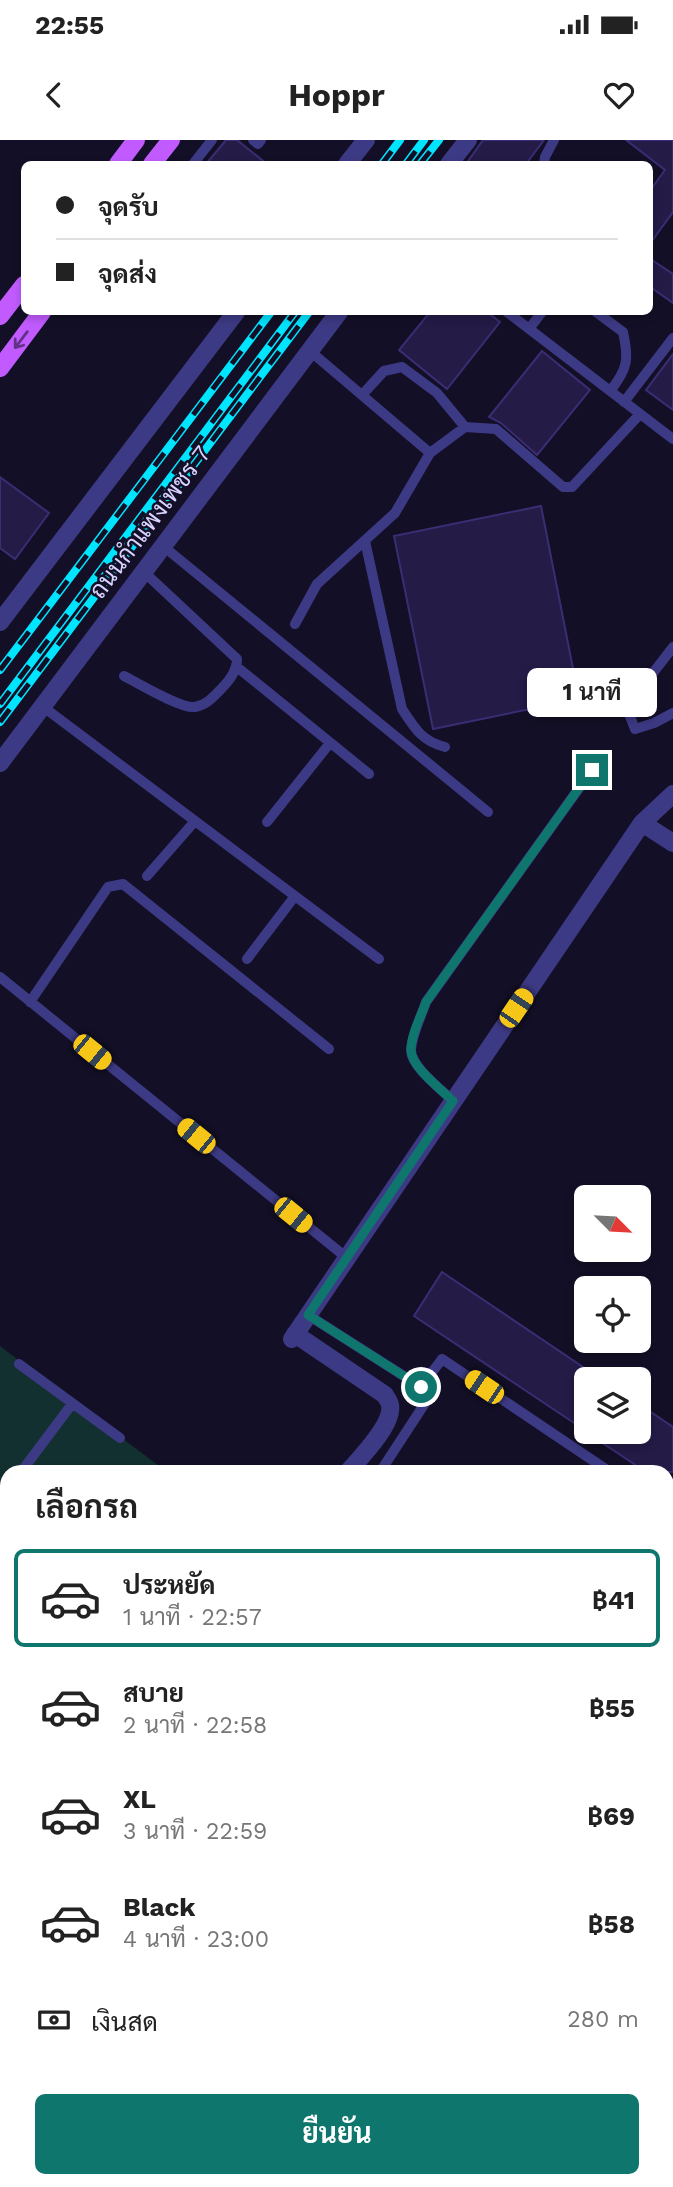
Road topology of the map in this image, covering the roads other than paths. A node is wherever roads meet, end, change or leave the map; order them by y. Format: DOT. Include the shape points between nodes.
graph roads {
  1 [pos="136,140"];
  2 [pos="171,140"];
  3 [pos="212,140"];
  4 [pos="253,140"];
  5 [pos="261,140"];
  6 [pos="366,140"];
  7 [pos="468,140"];
  8 [pos="554,140"];
  9 [pos="120,161"];
  10 [pos="154,161"];
  11 [pos="195,161"];
  12 [pos="349,161"];
  13 [pos="451,161"];
  14 [pos="544,161"];
  15 [pos="21,289"];
  16 [pos="40,315"];
  17 [pos="234,315"];
  18 [pos="337,315"];
  19 [pos="511,315"];
  20 [pos="540,315"];
  21 [pos="600,315"];
  22 [pos="0,316"];
  23 [pos="529,329"];
  24 [pos="673,338"];
  25 [pos="310,351"];
  26 [pos="0,368"];
  27 [pos="610,391"];
  28 [pos="362,395"];
  29 [pos="624,402"];
  30 [pos="640,414"];
  31 [pos="466,427"];
  32 [pos="673,439"];
  33 [pos="430,453"];
  34 [pos="365,541"];
  35 [pos="163,546"];
  36 [pos="144,572"];
  37 [pos="0,622"];
  38 [pos="295,624"];
  39 [pos="673,647"];
  40 [pos="237,667"];
  41 [pos="124,676"];
  42 [pos="42,706"];
  43 [pos="673,713"];
  44 [pos="330,743"];
  45 [pos="445,747"];
  46 [pos="0,763"];
  47 [pos="592,770"];
  48 [pos="369,774"];
  49 [pos="673,794"];
  50 [pos="488,812"];
  51 [pos="195,821"];
  52 [pos="267,822"];
  53 [pos="642,823"];
  54 [pos="673,843"];
  55 [pos="147,876"];
  56 [pos="295,896"];
  57 [pos="247,958"];
  58 [pos="379,959"];
  59 [pos="0,978"];
  60 [pos="30,1002"];
  61 [pos="329,1049"];
  62 [pos="453,1101"];
  63 [pos="347,1258"];
  64 [pos="308,1315"];
  65 [pos="19,1364"];
  66 [pos="421,1387"];
  67 [pos="72,1404"];
  68 [pos="120,1438"];
  69 [pos="26,1465"];
  70 [pos="354,1465"];
  71 [pos="385,1465"];
  72 [pos="600,1465"];
  1 -- 9 [label="main road"];
  2 -- 10 [label="main road"];
  3 -- 11 [label="lane"];
  4 -- 5 [label="lane" via="258,144"];
  6 -- 12 [label="street"];
  7 -- 13 [label="street"];
  8 -- 14 [label="lane"];
  15 -- 22 [label="main road"];
  16 -- 26 [label="main road, one-way"];
  17 -- 37 [label="street"];
  18 -- 25 [label="street, ถนนกำแพงเพชร 7"];
  19 -- 23 [label="lane"];
  20 -- 23 [label="lane"];
  21 -- 27 [label="lane" via="624,332 628,353 623,376"];
  23 -- 27 [label="lane"];
  24 -- 29 [label="lane"];
  25 -- 28 [label="lane"];
  25 -- 35 [label="street, ถนนกำแพงเพชร 7"];
  27 -- 29 [label="lane"];
  28 -- 31 [label="lane" via="384,371 402,367 438,393"];
  28 -- 33 [label="lane"];
  29 -- 30 [label="lane"];
  30 -- 31 [label="lane" via="572,487 563,487 496,429"];
  30 -- 32 [label="lane"];
  31 -- 33 [label="lane"];
  33 -- 34 [label="lane" via="395,513"];
  34 -- 38 [label="lane" via="317,584"];
  34 -- 45 [label="lane" via="402,709 430,743"];
  35 -- 36 [label="street, ถนนกำแพงเพชร 7"];
  35 -- 50 [label="lane"];
  36 -- 40 [label="lane" via="237,659"];
  36 -- 42 [label="street, ถนนกำแพงเพชร 7"];
  39 -- 43 [label="lane" via="629,714 635,729"];
  40 -- 41 [label="lane" via="206,703 193,708"];
  40 -- 44 [label="lane"];
  42 -- 46 [label="street, ถนนกำแพงเพชร 7"];
  42 -- 51 [label="lane"];
  44 -- 48 [label="lane"];
  44 -- 52 [label="lane"];
  47 -- 62 [label="lane" via="426,1002 411,1052 416,1065"];
  49 -- 53 [label="street"];
  51 -- 55 [label="lane"];
  51 -- 56 [label="lane"];
  53 -- 54 [label="street"];
  53 -- 62 [label="street"];
  56 -- 57 [label="lane"];
  56 -- 58 [label="lane"];
  59 -- 60 [label="lane"];
  60 -- 61 [label="lane" via="108,887 124,884"];
  60 -- 63 [label="lane"];
  62 -- 63 [label="street"];
  63 -- 64 [label="street"];
  64 -- 66 [label="lane"];
  64 -- 70 [label="street" via="293,1336 385,1395 391,1406 388,1420"];
  65 -- 67 [label="lane"];
  66 -- 71 [label="lane" via="431,1394"];
  66 -- 72 [label="lane" via="442,1359"];
  67 -- 68 [label="lane"];
  67 -- 69 [label="lane"];
}
